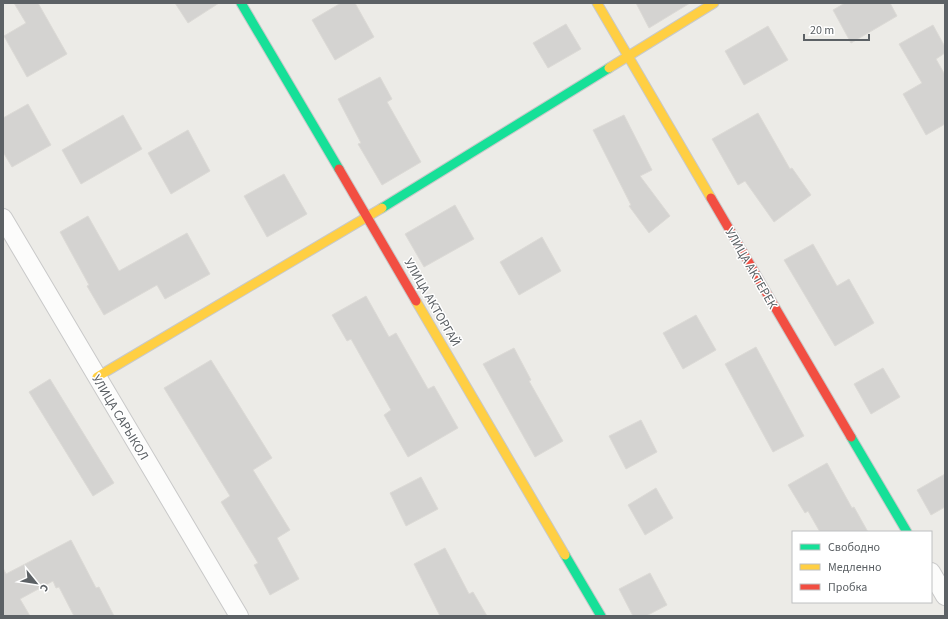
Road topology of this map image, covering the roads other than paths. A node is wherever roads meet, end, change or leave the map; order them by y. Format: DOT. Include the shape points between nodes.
graph roads {
  1 [pos="241,3"];
  2 [pos="597,3"];
  3 [pos="714,3"];
  4 [pos="627,55"];
  5 [pos="368,217"];
  6 [pos="3,218"];
  7 [pos="97,377"];
  8 [pos="906,531"];
  9 [pos="932,574"];
  10 [pos="945,596"];
  11 [pos="239,616"];
  12 [pos="601,616"];
  1 -- 5 [label="street, УЛИЦА АКТОРГАЙ"];
  2 -- 4 [label="street, УЛИЦА АКТЕРЕК"];
  3 -- 4 [label="street"];
  4 -- 5 [label="street"];
  4 -- 8 [label="street, УЛИЦА АКТЕРЕК"];
  5 -- 7 [label="street"];
  5 -- 12 [label="street, УЛИЦА АКТОРГАЙ"];
  6 -- 7 [label="street, УЛИЦА САРЫКОЛ"];
  7 -- 11 [label="street, УЛИЦА САРЫКОЛ"];
  9 -- 10 [label="street"];
}
